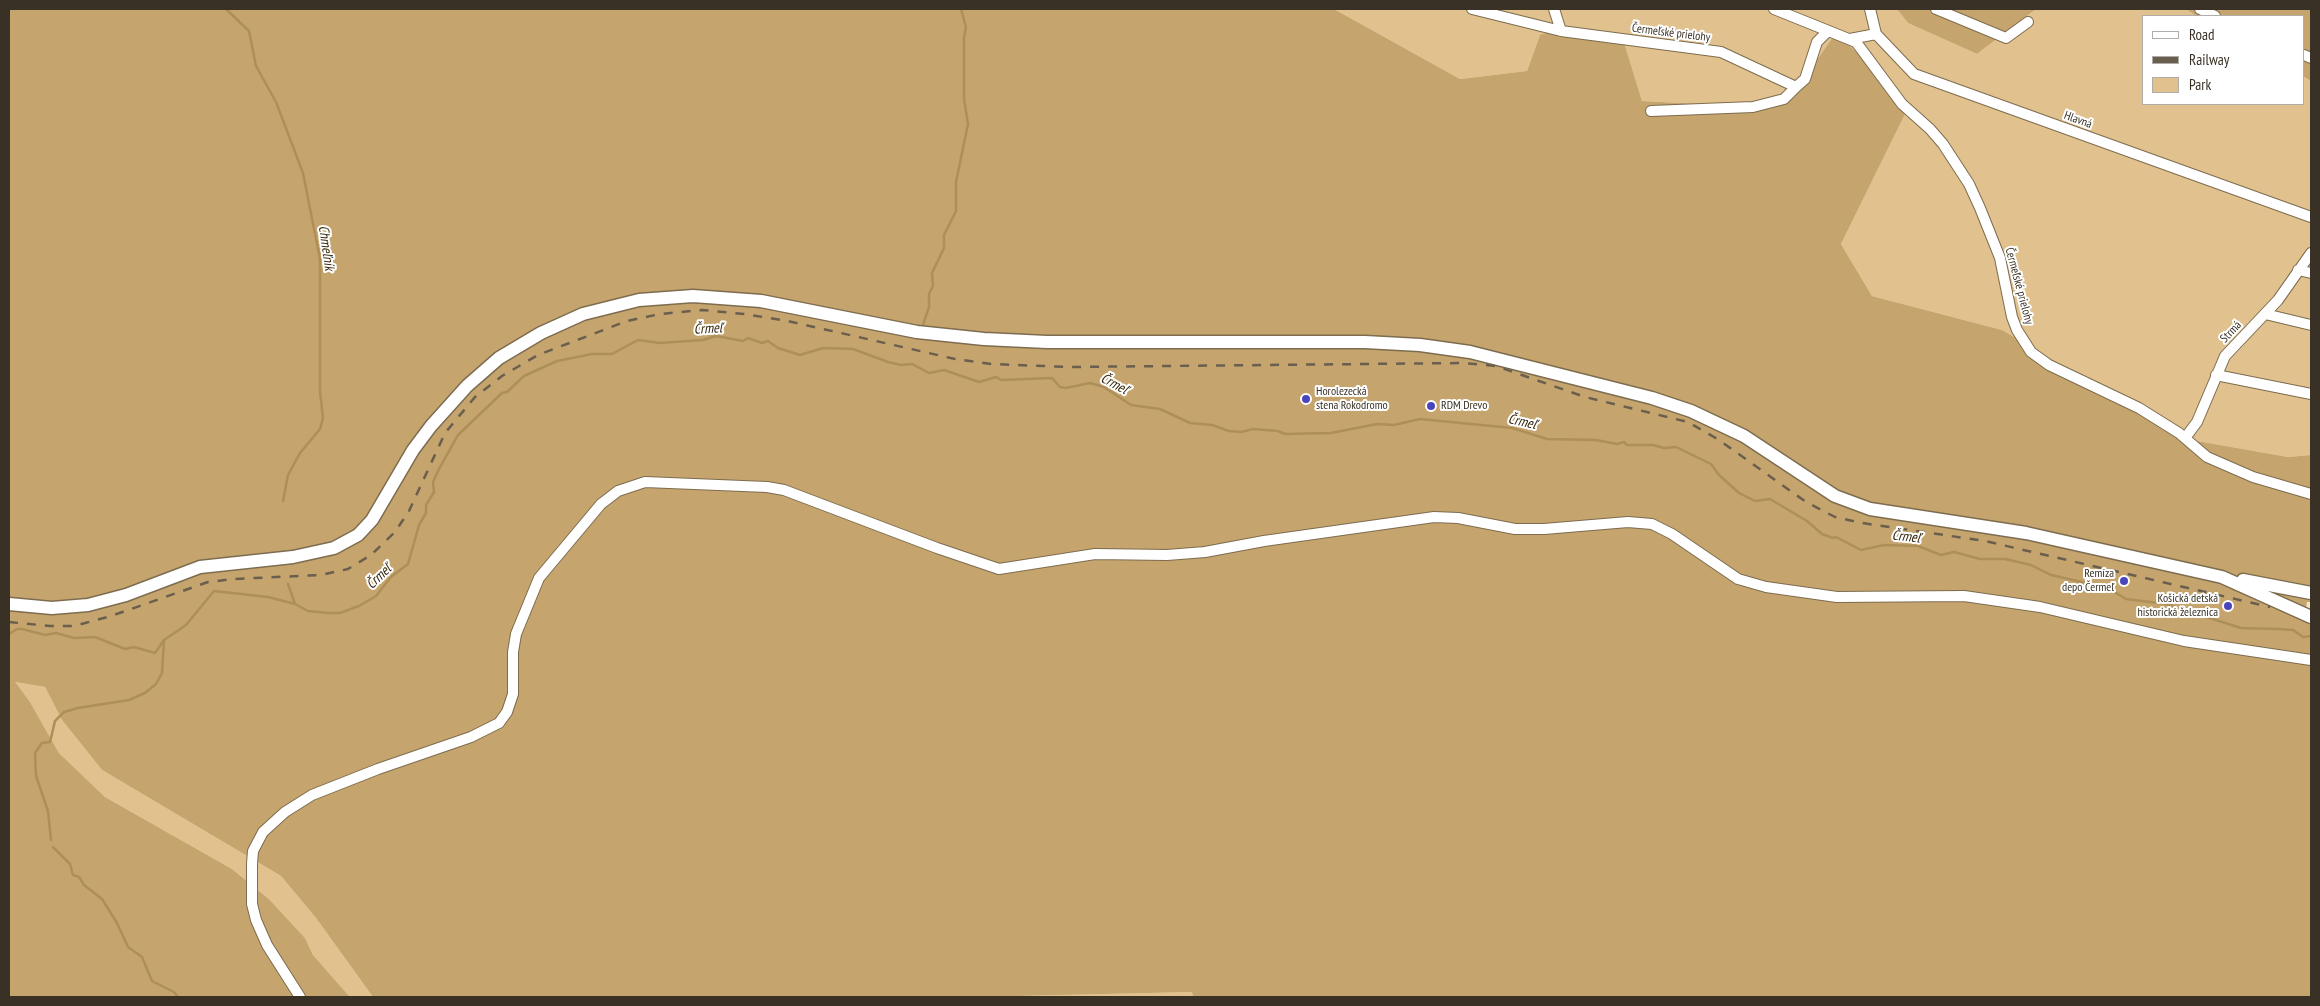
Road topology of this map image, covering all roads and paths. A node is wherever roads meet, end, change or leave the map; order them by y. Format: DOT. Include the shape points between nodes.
graph roads {
  1 [pos="1472,9"];
  2 [pos="1554,9"];
  3 [pos="1774,9"];
  4 [pos="1870,9"];
  5 [pos="1936,9"];
  6 [pos="2200,9"];
  7 [pos="2213,15"];
  8 [pos="2028,22"];
  9 [pos="1561,31"];
  10 [pos="1828,31"];
  11 [pos="1876,34"];
  12 [pos="1850,39"];
  13 [pos="1796,87"];
  14 [pos="1650,111"];
  15 [pos="2311,217"];
  16 [pos="2311,253"];
  17 [pos="2298,270"];
  18 [pos="2311,273"];
  19 [pos="2265,314"];
  20 [pos="2311,325"];
  21 [pos="2216,375"];
  22 [pos="2311,394"];
  23 [pos="2185,438"];
  24 [pos="2311,494"];
  25 [pos="2222,577"];
  26 [pos="2285,590"];
  27 [pos="2311,593"];
  28 [pos="2272,598"];
  29 [pos="9,604"];
  30 [pos="2311,617"];
  31 [pos="2311,660"];
  32 [pos="300,997"];
  1 -- 9 [label="street, Čermeľské prielohy"];
  2 -- 9 [label="street"];
  3 -- 10 [label="street, Čermeľské prielohy"];
  4 -- 11 [label="street"];
  5 -- 8 [label="street" via="2006,38"];
  6 -- 7 [label="street"];
  9 -- 13 [label="street, Čermeľské prielohy" via="1720,52"];
  10 -- 12 [label="street, Čermeľské prielohy"];
  10 -- 13 [label="street" via="1817,42 1805,79"];
  11 -- 12 [label="street"];
  11 -- 15 [label="street, Hlavná" via="1914,74"];
  12 -- 23 [label="street, Čermeľské prielohy" via="1859,45 1902,104 1936,134 1969,184 2000,258 2012,317 2031,352 2049,365 2139,408"];
  13 -- 14 [label="street" via="1784,99 1753,107"];
  16 -- 17 [label="street, Strmá"];
  17 -- 18 [label="street"];
  17 -- 19 [label="street, Strmá"];
  19 -- 20 [label="street"];
  19 -- 21 [label="street, Strmá" via="2226,356"];
  21 -- 22 [label="street"];
  21 -- 23 [label="street, Strmá" via="2197,422"];
  23 -- 24 [label="street, Čermeľské prielohy" via="2207,457 2253,477"];
  25 -- 26 [label="main road"];
  25 -- 28 [label="main road"];
  25 -- 29 [label="main road" via="2026,533 1870,509 1835,496 1744,436 1692,411 1470,352 1420,344 1365,342 984,339 917,332 738,298 680,296 625,302 583,314 541,333 500,358 467,386 430,426 372,520 358,534 334,548 284,558 200,566 126,595 88,605 52,608"];
  26 -- 27 [label="main road"];
  26 -- 28 [label="main road" via="2275,592"];
  28 -- 30 [label="main road"];
  31 -- 32 [label="street" via="2184,641 2040,607 1964,596 1837,598 1766,587 1738,579 1652,524 1628,522 1515,529 1458,518 1434,517 1205,552 1095,554 999,569 767,486 632,484 601,504 539,578 516,634 513,694 499,723 471,738 312,795 263,832 252,864 252,904 267,945"];
}
